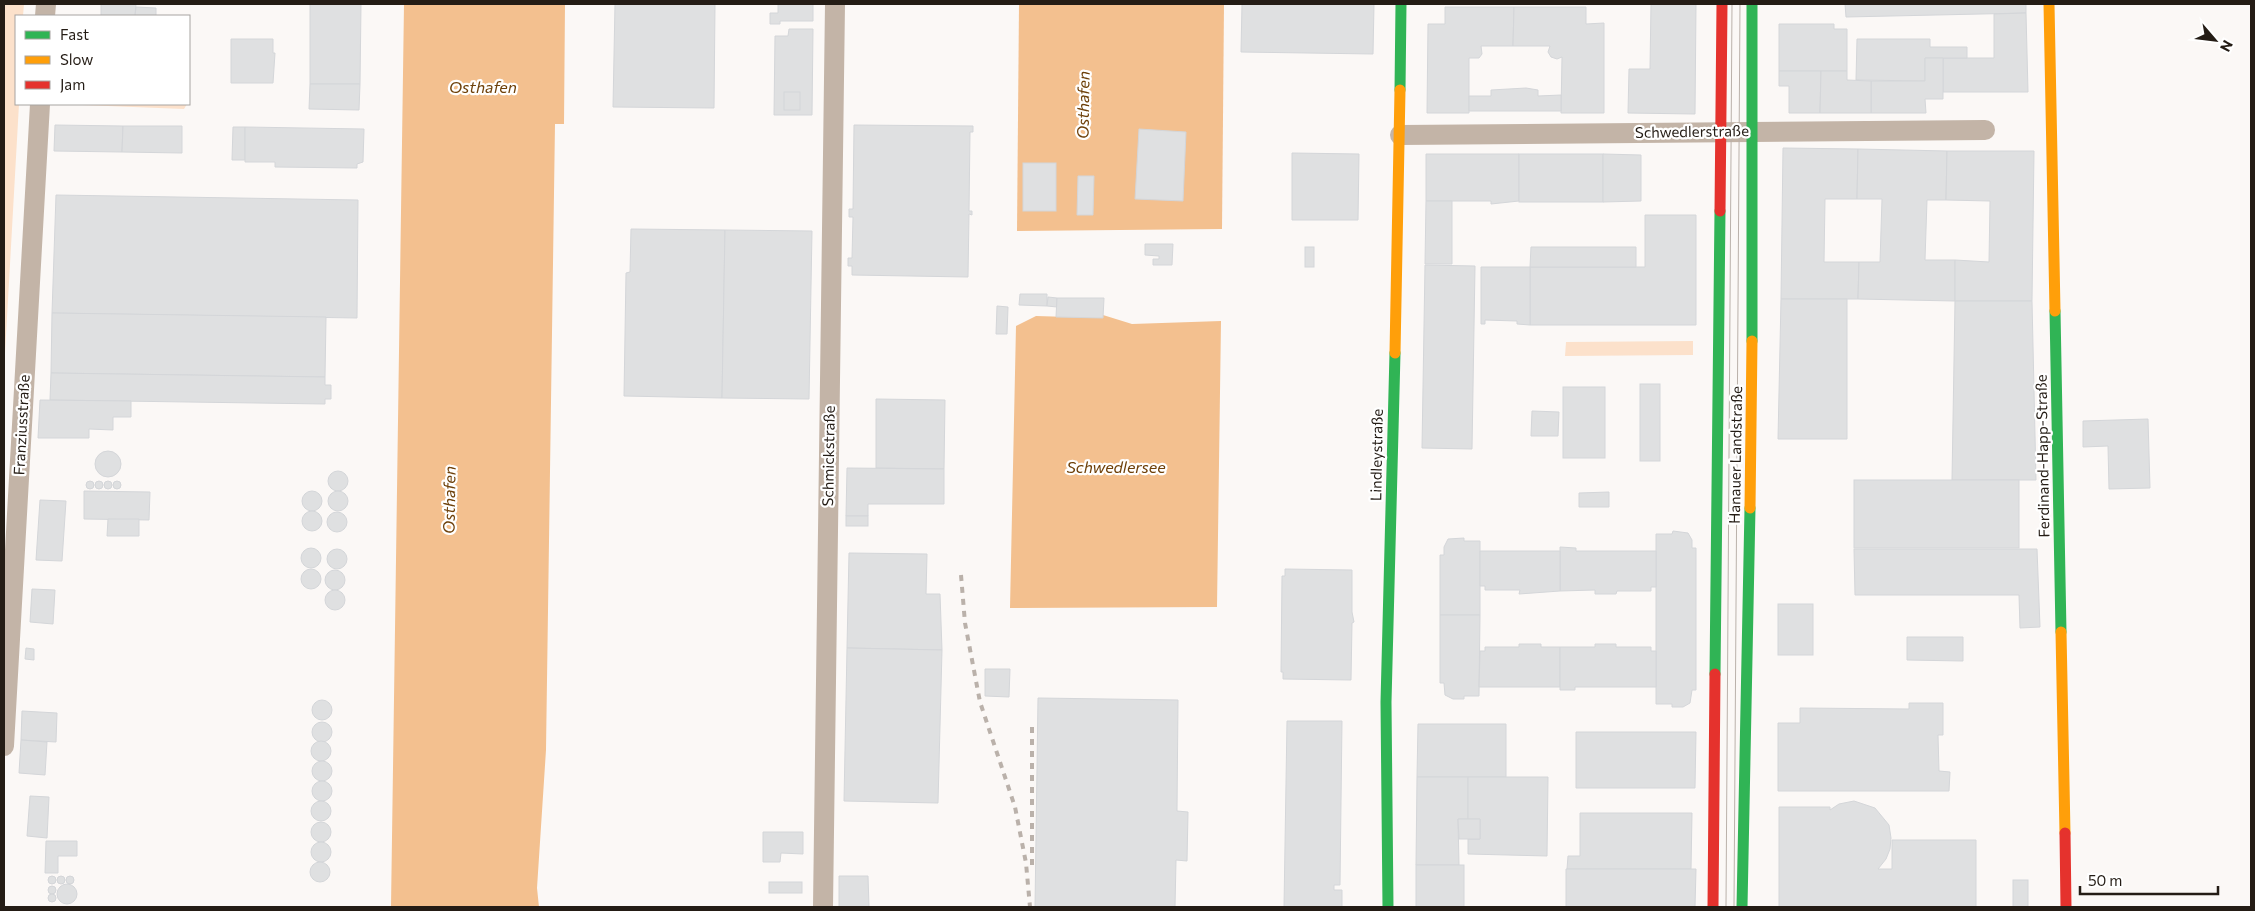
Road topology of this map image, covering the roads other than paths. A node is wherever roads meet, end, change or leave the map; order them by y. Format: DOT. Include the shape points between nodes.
graph roads {
  1 [pos="835,4"];
  2 [pos="1401,4"];
  3 [pos="1722,4"];
  4 [pos="1752,4"];
  5 [pos="2049,4"];
  6 [pos="40,105"];
  7 [pos="1985,130"];
  8 [pos="1722,132"];
  9 [pos="1753,132"];
  10 [pos="1400,135"];
  11 [pos="4,746"];
  12 [pos="823,907"];
  13 [pos="1388,907"];
  14 [pos="1713,907"];
  15 [pos="1742,907"];
  16 [pos="2066,907"];
  1 -- 12 [label="street, Schmickstraße"];
  2 -- 10 [label="main road, Lindleystraße"];
  3 -- 8 [label="main road, Hanauer Landstraße"];
  4 -- 9 [label="main road, Hanauer Landstraße"];
  5 -- 16 [label="main road, Ferdinand-Happ-Straße"];
  6 -- 11 [label="street, Franziusstraße"];
  7 -- 9 [label="street, Schwedlerstraße"];
  8 -- 9 [label="street, Schwedlerstraße"];
  8 -- 10 [label="street, Schwedlerstraße"];
  8 -- 14 [label="main road, Hanauer Landstraße"];
  9 -- 15 [label="main road, Hanauer Landstraße" via="1752,454"];
  10 -- 13 [label="main road, Lindleystraße" via="1386,702"];
}
